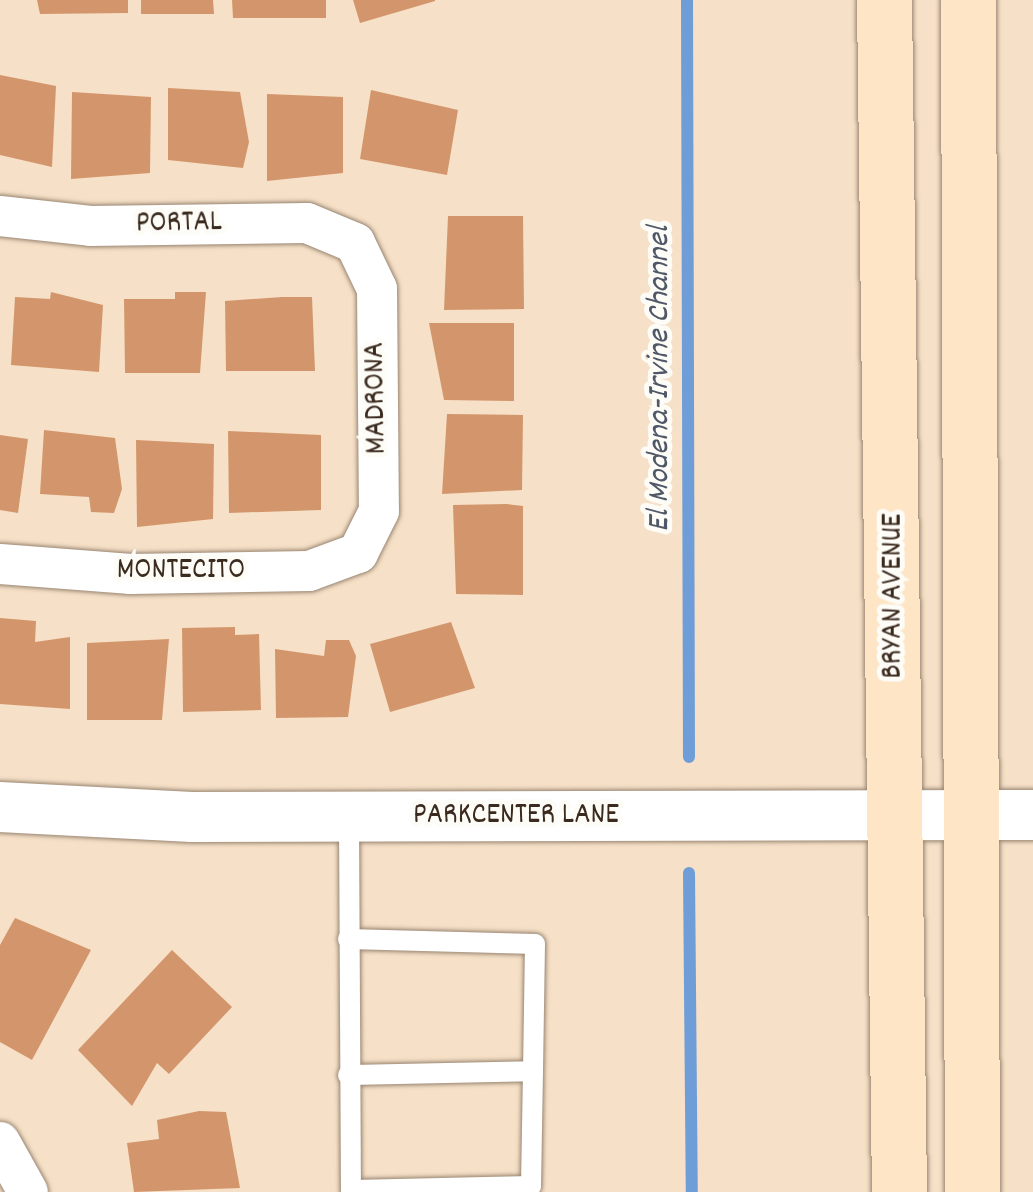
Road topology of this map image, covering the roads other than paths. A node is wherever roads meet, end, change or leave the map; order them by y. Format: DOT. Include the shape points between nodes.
graph roads {
  1 [pos="884,0"];
  2 [pos="968,0"];
  3 [pos="0,216"];
  4 [pos="355,243"];
  5 [pos="358,553"];
  6 [pos="0,564"];
  7 [pos="0,807"];
  8 [pos="1033,815"];
  9 [pos="896,816"];
  10 [pos="971,816"];
  11 [pos="349,817"];
  12 [pos="348,939"];
  13 [pos="534,1071"];
  14 [pos="348,1074"];
  15 [pos="6,1146"];
  16 [pos="351,1191"];
  17 [pos="28,1192"];
  18 [pos="899,1192"];
  19 [pos="972,1192"];
  1 -- 9 [label="main road, BRYAN AVENUE"];
  2 -- 10 [label="main road"];
  3 -- 4 [label="street, PORTAL" via="90,226 307,223"];
  4 -- 5 [label="street, MADRONA" via="377,308 378,511"];
  5 -- 6 [label="street, MONTECITO" via="309,571 131,574"];
  7 -- 11 [label="street, PARKCENTER LANE"];
  8 -- 10 [label="street, PARKCENTER LANE"];
  9 -- 10 [label="street, PARKCENTER LANE"];
  9 -- 11 [label="street, PARKCENTER LANE"];
  9 -- 18 [label="main road, BRYAN AVENUE"];
  10 -- 19 [label="main road"];
  11 -- 12 [label="lane"];
  12 -- 13 [label="lane" via="536,944"];
  12 -- 14 [label="lane"];
  13 -- 14 [label="lane"];
  13 -- 16 [label="lane" via="532,1186"];
  14 -- 16 [label="lane"];
  15 -- 17 [label="street"];
}
